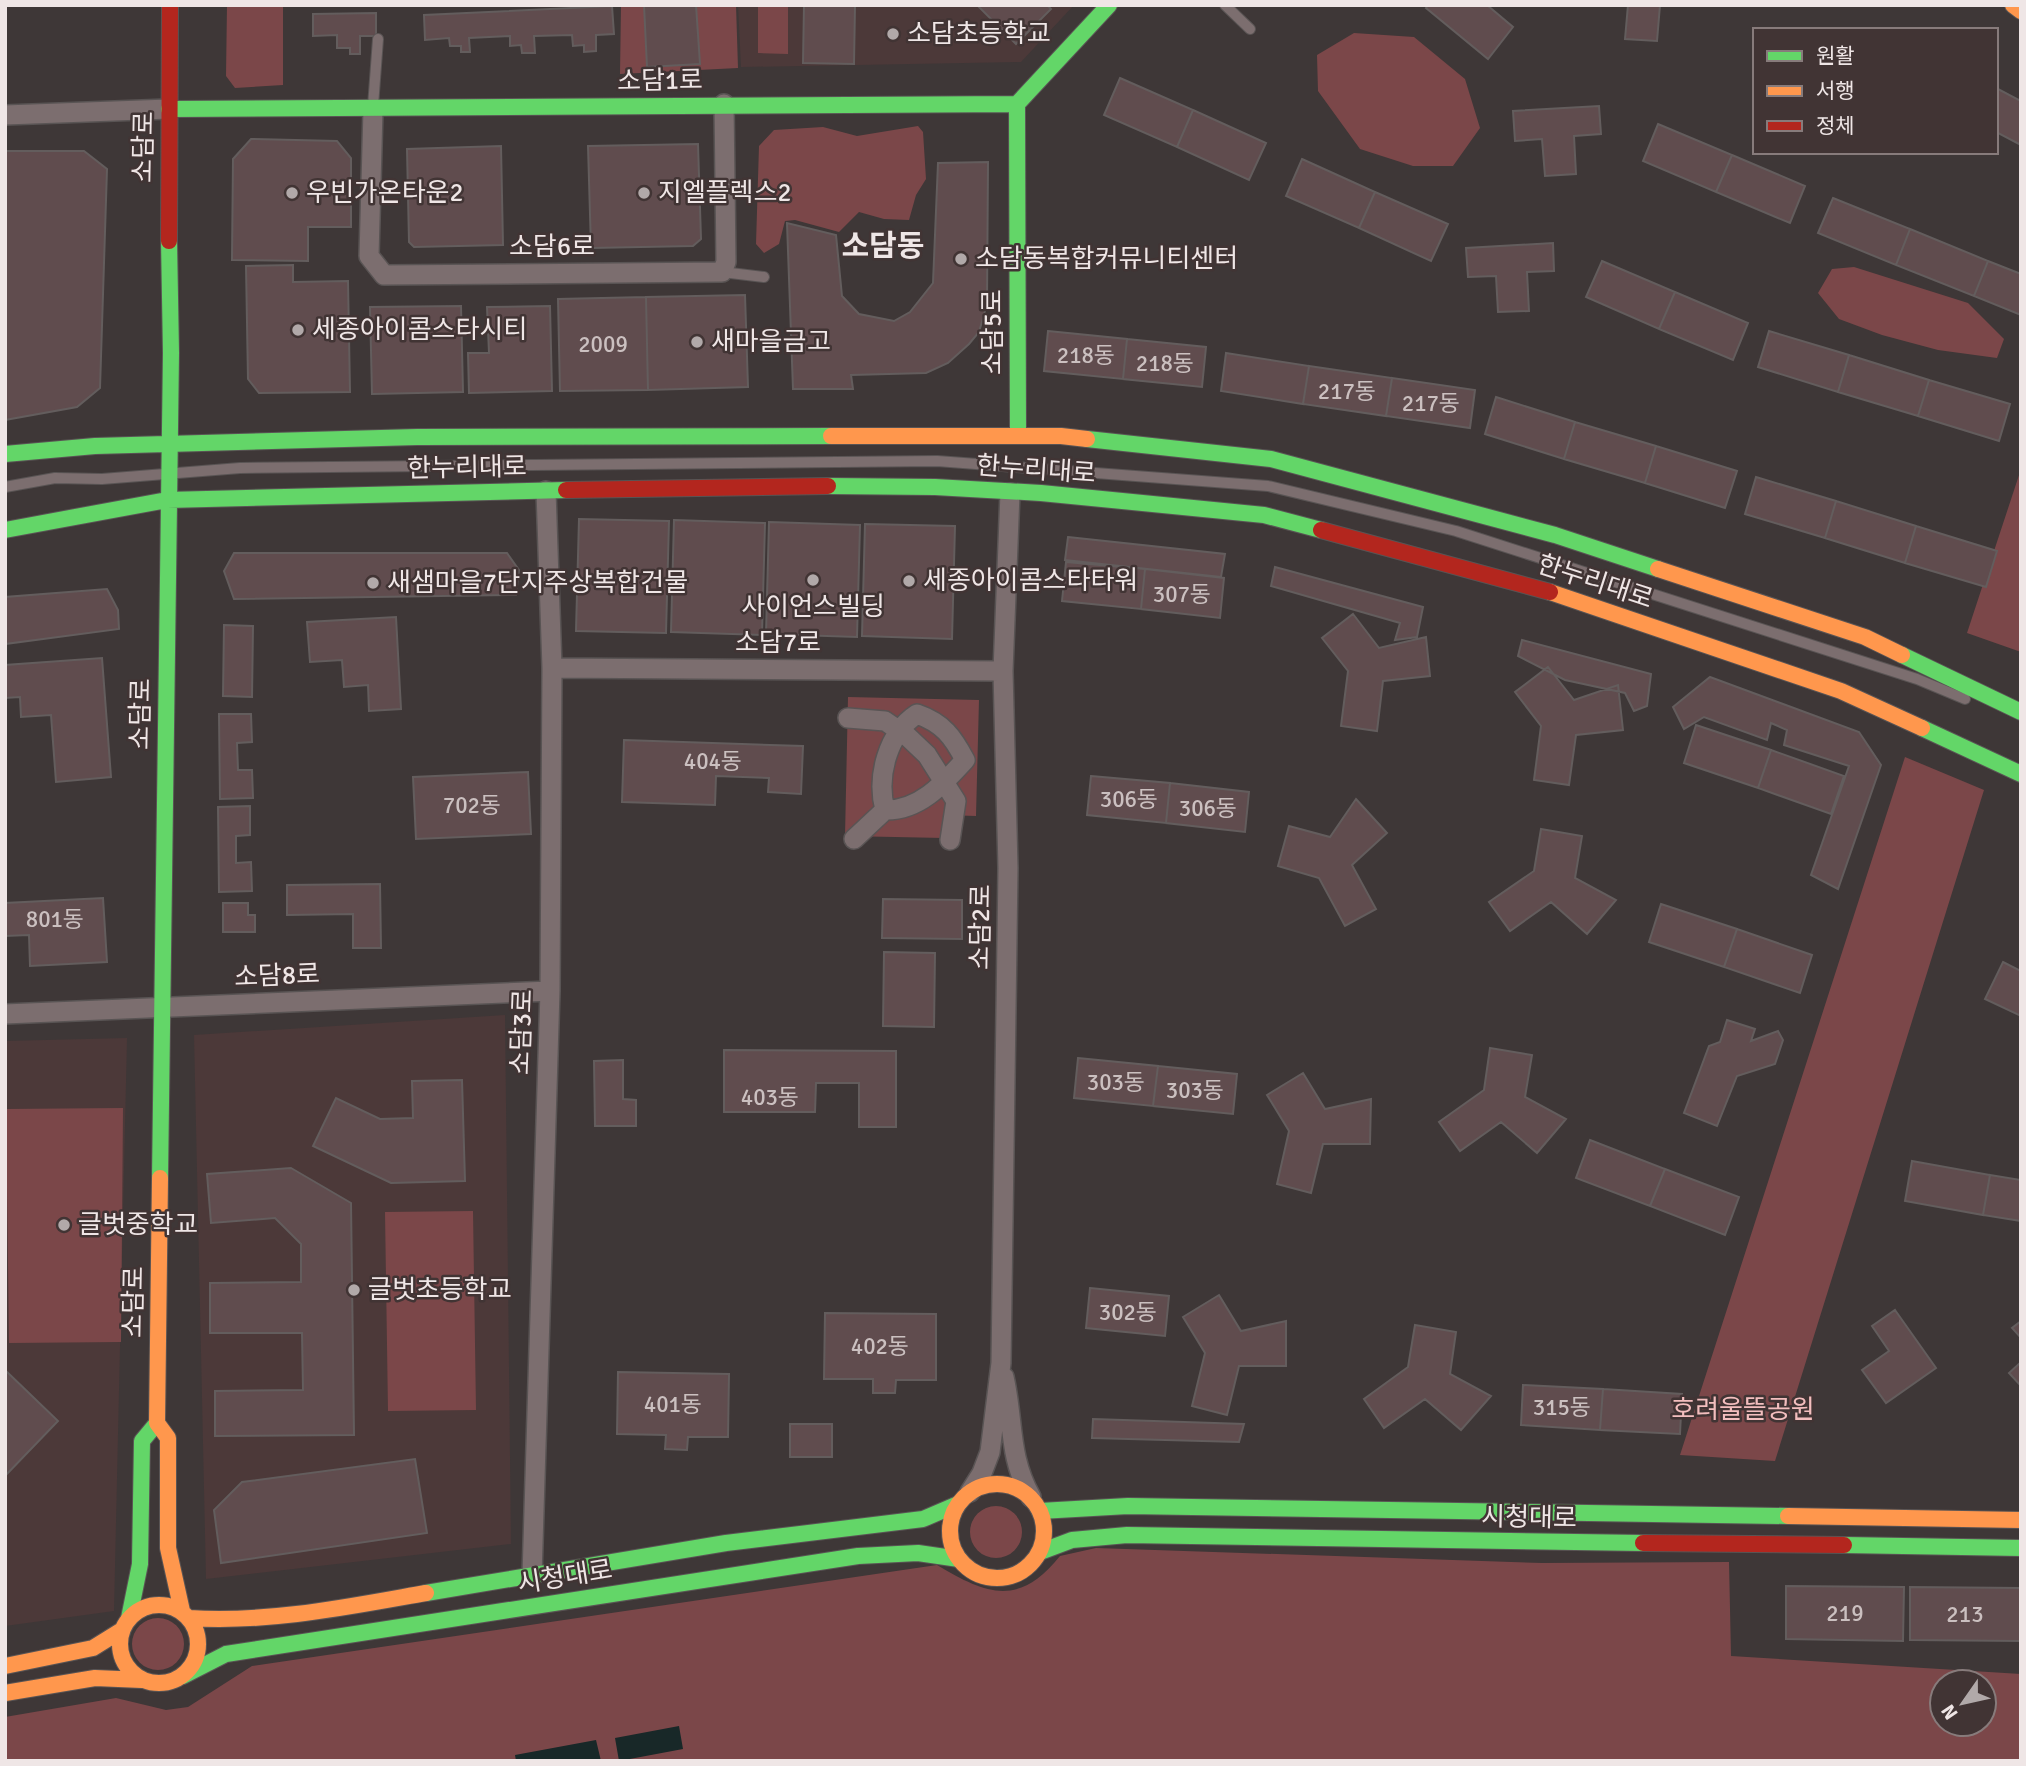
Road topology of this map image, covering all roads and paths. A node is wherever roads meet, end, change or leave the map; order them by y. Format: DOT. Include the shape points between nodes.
graph roads {
  1 [pos="170,5"];
  2 [pos="1109,5"];
  3 [pos="1225,5"];
  4 [pos="2013,5"];
  5 [pos="2021,11"];
  6 [pos="1250,29"];
  7 [pos="378,39"];
  8 [pos="724,104"];
  9 [pos="1017,104"];
  10 [pos="169,109"];
  11 [pos="373,110"];
  12 [pos="5,115"];
  13 [pos="722,272"];
  14 [pos="764,277"];
  15 [pos="1017,434"];
  16 [pos="167,444"];
  17 [pos="5,454"];
  18 [pos="167,473"];
  19 [pos="5,487"];
  20 [pos="546,491"];
  21 [pos="1010,493"];
  22 [pos="167,499"];
  23 [pos="5,530"];
  24 [pos="552,668"];
  25 [pos="1003,671"];
  26 [pos="2021,712"];
  27 [pos="848,718"];
  28 [pos="2021,722"];
  29 [pos="898,732"];
  30 [pos="2021,774"];
  31 [pos="945,782"];
  32 [pos="885,810"];
  33 [pos="854,839"];
  34 [pos="950,840"];
  35 [pos="550,991"];
  36 [pos="162,1007"];
  37 [pos="5,1014"];
  38 [pos="1001,1363"];
  39 [pos="157,1423"];
  40 [pos="964,1498"];
  41 [pos="1035,1504"];
  42 [pos="2021,1520"];
  43 [pos="2021,1548"];
  44 [pos="1040,1552"];
  45 [pos="959,1559"];
  46 [pos="532,1576"];
  47 [pos="185,1615"];
  48 [pos="126,1624"];
  49 [pos="5,1666"];
  50 [pos="183,1676"];
  51 [pos="142,1680"];
  52 [pos="5,1692"];
  1 -- 10 [label="street, 소담로"];
  2 -- 9 [label="street"];
  3 -- 6 [label="lane"];
  4 -- 5 [label="street"];
  7 -- 11 [label="lane"];
  8 -- 9 [label="street, 소담1로"];
  8 -- 11 [label="street, 소담1로"];
  8 -- 13 [label="street" via="726,262"];
  9 -- 15 [label="street, 소담5로"];
  10 -- 11 [label="street, 소담1로"];
  10 -- 12 [label="street"];
  10 -- 16 [label="street, 소담로"];
  11 -- 13 [label="street, 소담6로" via="369,256 384,275"];
  13 -- 14 [label="lane"];
  15 -- 16 [label="street, 한누리대로" via="443,437"];
  15 -- 26 [label="street, 한누리대로" via="1271,459 1555,535 1865,637"];
  16 -- 17 [label="street, 한누리대로" via="76,446"];
  16 -- 18 [label="street, 소담로"];
  18 -- 19 [label="lane" via="55,478"];
  18 -- 22 [label="street, 소담로"];
  18 -- 28 [label="lane" via="240,468 937,461 1268,486 1456,531 1917,680"];
  20 -- 21 [label="street, 한누리대로" via="743,485 935,487"];
  20 -- 22 [label="street, 한누리대로"];
  20 -- 24 [label="street, 소담3로"];
  21 -- 25 [label="street, 소담2로"];
  21 -- 30 [label="street, 한누리대로" via="1264,515 1558,594 1841,691"];
  22 -- 23 [label="street, 한누리대로"];
  22 -- 36 [label="street, 소담로"];
  24 -- 25 [label="street, 소담7로"];
  24 -- 35 [label="street, 소담3로"];
  25 -- 38 [label="street, 소담2로" via="1008,867"];
  27 -- 29 [label="street" via="885,721"];
  29 -- 31 [label="street" via="927,755"];
  29 -- 31 [label="street" via="918,714 945,728 965,760"];
  29 -- 32 [label="street" via="880,778"];
  31 -- 32 [label="street" via="900,810"];
  31 -- 34 [label="street" via="956,801"];
  32 -- 33 [label="street"];
  35 -- 36 [label="street, 소담8로"];
  35 -- 46 [label="street, 소담3로"];
  36 -- 37 [label="street, 소담8로"];
  36 -- 39 [label="street, 소담로"];
  38 -- 40 [label="street" via="989,1452 982,1473"];
  38 -- 41 [label="street" via="1012,1449 1019,1476"];
  39 -- 47 [label="street, 소담로" via="168,1438 169,1560 173,1588"];
  39 -- 48 [label="street, 소담로" via="142,1441 140,1564"];
  40 -- 41 [label="street" via="984,1485 1001,1484 1017,1488"];
  40 -- 45 [label="street" via="951,1519 950,1536"];
  40 -- 46 [label="street, 시청대로" via="923,1520 726,1543"];
  41 -- 42 [label="street, 시청대로"];
  41 -- 44 [label="street" via="1045,1526"];
  43 -- 44 [label="street, 시청대로" via="1127,1535 1072,1540"];
  44 -- 45 [label="street" via="1025,1570 1010,1577 978,1575"];
  45 -- 50 [label="street, 시청대로" via="919,1553 858,1556 226,1654"];
  46 -- 47 [label="street, 시청대로" via="281,1618 240,1621"];
  47 -- 48 [label="street" via="154,1605"];
  47 -- 50 [label="street" via="199,1641 192,1666"];
  48 -- 49 [label="street" via="93,1648"];
  48 -- 51 [label="street" via="119,1644 122,1659"];
  50 -- 51 [label="street" via="156,1684"];
  51 -- 52 [label="street" via="96,1678"];
}
